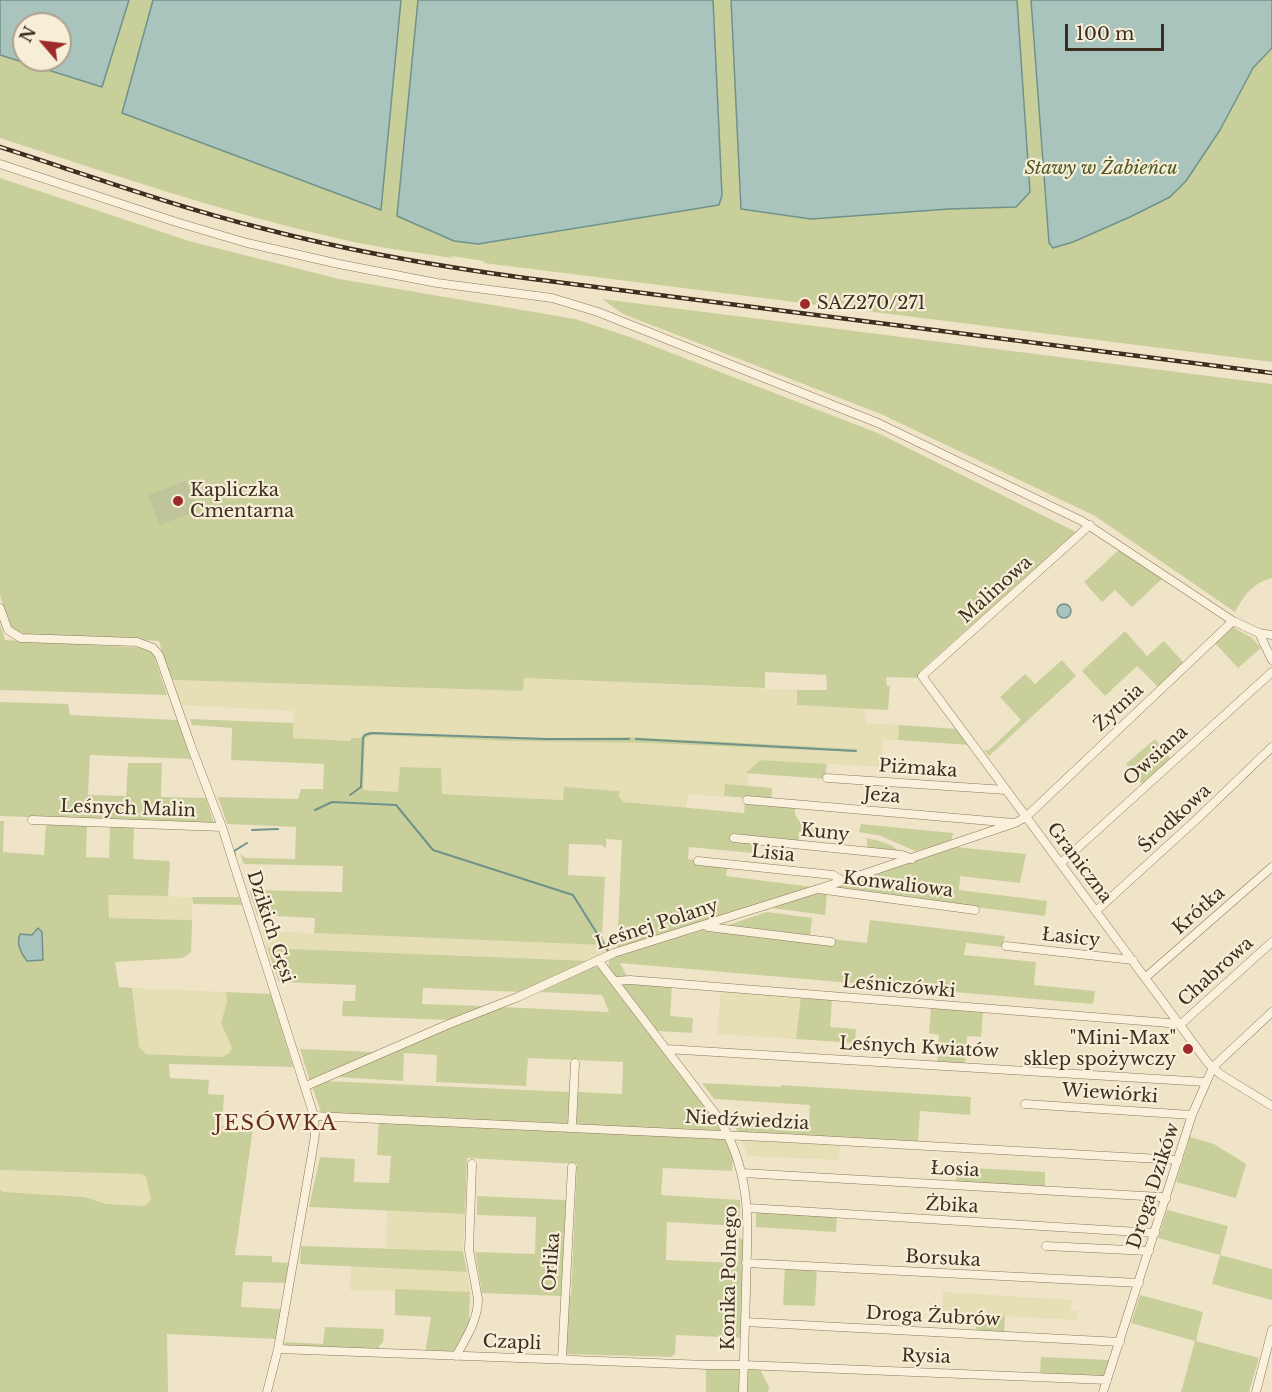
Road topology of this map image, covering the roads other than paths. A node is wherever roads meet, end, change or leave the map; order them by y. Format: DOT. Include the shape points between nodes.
graph roads {
  1 [pos="0,164"];
  2 [pos="1090,525"];
  3 [pos="0,608"];
  4 [pos="1233,621"];
  5 [pos="1259,633"];
  6 [pos="1272,635"];
  7 [pos="1272,660"];
  8 [pos="1272,672"];
  9 [pos="922,676"];
  10 [pos="1272,747"];
  11 [pos="827,778"];
  12 [pos="1006,790"];
  13 [pos="747,800"];
  14 [pos="1026,817"];
  15 [pos="32,820"];
  16 [pos="1015,823"];
  17 [pos="222,827"];
  18 [pos="734,838"];
  19 [pos="912,859"];
  20 [pos="698,861"];
  21 [pos="1061,863"];
  22 [pos="1272,867"];
  23 [pos="843,881"];
  24 [pos="817,889"];
  25 [pos="975,910"];
  26 [pos="1096,911"];
  27 [pos="703,926"];
  28 [pos="831,942"];
  29 [pos="1272,942"];
  30 [pos="1006,946"];
  31 [pos="598,960"];
  32 [pos="1133,960"];
  33 [pos="1146,977"];
  34 [pos="615,981"];
  35 [pos="1272,1012"];
  36 [pos="1181,1024"];
  37 [pos="666,1050"];
  38 [pos="575,1063"];
  39 [pos="1213,1067"];
  40 [pos="1206,1082"];
  41 [pos="306,1086"];
  42 [pos="1025,1104"];
  43 [pos="1272,1106"];
  44 [pos="1192,1115"];
  45 [pos="314,1116"];
  46 [pos="572,1127"];
  47 [pos="729,1136"];
  48 [pos="1178,1160"];
  49 [pos="472,1164"];
  50 [pos="572,1167"];
  51 [pos="742,1173"];
  52 [pos="1166,1199"];
  53 [pos="748,1208"];
  54 [pos="1155,1233"];
  55 [pos="1046,1246"];
  56 [pos="1149,1251"];
  57 [pos="746,1263"];
  58 [pos="1139,1283"];
  59 [pos="745,1322"];
  60 [pos="1272,1330"];
  61 [pos="1120,1342"];
  62 [pos="278,1349"];
  63 [pos="456,1356"];
  64 [pos="562,1359"];
  65 [pos="744,1365"];
  66 [pos="1107,1380"];
  67 [pos="267,1392"];
  68 [pos="743,1392"];
  69 [pos="1103,1392"];
  70 [pos="1256,1392"];
  1 -- 2 [label="street" via="247,243 437,283 552,298 598,312 878,423"];
  2 -- 4 [label="street"];
  2 -- 9 [label="street, Malinowa"];
  3 -- 17 [label="street, Dzikich Gęsi" via="7,628 21,638 136,642 156,649"];
  4 -- 5 [label="street"];
  4 -- 14 [label="street, Żytnia"];
  5 -- 6 [label="street"];
  5 -- 7 [label="street"];
  8 -- 21 [label="street, Owsiana"];
  9 -- 12 [label="street, Graniczna"];
  10 -- 26 [label="street, Środkowa"];
  11 -- 12 [label="street, Piżmaka"];
  12 -- 14 [label="street, Graniczna"];
  13 -- 16 [label="street, Jeża"];
  14 -- 16 [label="street, Leśnej Polany"];
  14 -- 21 [label="street, Graniczna"];
  15 -- 17 [label="street, Leśnych Malin"];
  16 -- 19 [label="street, Leśnej Polany"];
  17 -- 41 [label="street, Dzikich Gęsi"];
  18 -- 19 [label="street, Kuny"];
  19 -- 23 [label="street, Leśnej Polany"];
  20 -- 23 [label="street, Lisia" via="833,875"];
  21 -- 26 [label="street, Graniczna"];
  22 -- 33 [label="street, Krótka"];
  23 -- 24 [label="street, Leśnej Polany"];
  24 -- 25 [label="street, Konwaliowa"];
  24 -- 27 [label="street, Leśnej Polany"];
  26 -- 32 [label="street, Graniczna"];
  27 -- 28 [label="street"];
  27 -- 31 [label="street, Leśnej Polany"];
  29 -- 36 [label="street, Chabrowa"];
  30 -- 32 [label="street, Łasicy"];
  31 -- 34 [label="street, Konika Polnego"];
  31 -- 41 [label="street, Leśnej Polany"];
  32 -- 33 [label="street, Graniczna"];
  33 -- 36 [label="street, Graniczna"];
  34 -- 36 [label="street, Leśniczówki"];
  34 -- 37 [label="street, Konika Polnego"];
  35 -- 39 [label="street, Droga Dzików"];
  36 -- 39 [label="street, Graniczna"];
  37 -- 40 [label="street, Leśnych Kwiatów"];
  37 -- 47 [label="street, Konika Polnego"];
  38 -- 46 [label="street"];
  39 -- 40 [label="street, Droga Dzików"];
  39 -- 43 [label="street, Graniczna"];
  40 -- 44 [label="street, Droga Dzików"];
  41 -- 45 [label="street, Dzikich Gęsi"];
  42 -- 44 [label="street, Wiewiórki"];
  44 -- 48 [label="street, Droga Dzików"];
  45 -- 46 [label="street, Niedźwiedzia"];
  45 -- 62 [label="street, Dzikich Gęsi" via="315,1135"];
  46 -- 47 [label="street, Niedźwiedzia"];
  47 -- 48 [label="street, Niedźwiedzia"];
  47 -- 51 [label="street, Konika Polnego"];
  48 -- 52 [label="street, Droga Dzików"];
  49 -- 63 [label="street" via="469,1251 478,1307"];
  50 -- 64 [label="street, Orlika"];
  51 -- 52 [label="street, Łosia"];
  51 -- 53 [label="street, Konika Polnego"];
  52 -- 54 [label="street, Droga Dzików"];
  53 -- 54 [label="street, Żbika"];
  53 -- 57 [label="street, Konika Polnego"];
  54 -- 56 [label="street, Droga Dzików"];
  55 -- 56 [label="street"];
  56 -- 58 [label="street, Droga Dzików"];
  57 -- 58 [label="street, Borsuka"];
  57 -- 59 [label="street, Konika Polnego"];
  58 -- 61 [label="street, Droga Dzików"];
  59 -- 61 [label="street, Droga Żubrów"];
  59 -- 65 [label="street, Konika Polnego"];
  60 -- 70 [label="street"];
  61 -- 66 [label="street, Droga Dzików"];
  62 -- 63 [label="street, Czapli"];
  62 -- 67 [label="street, Dzikich Gęsi"];
  63 -- 64 [label="street, Czapli"];
  64 -- 65 [label="street, Czapli"];
  65 -- 66 [label="street, Rysia"];
  65 -- 68 [label="street, Konika Polnego"];
  66 -- 69 [label="street, Droga Dzików"];
}
